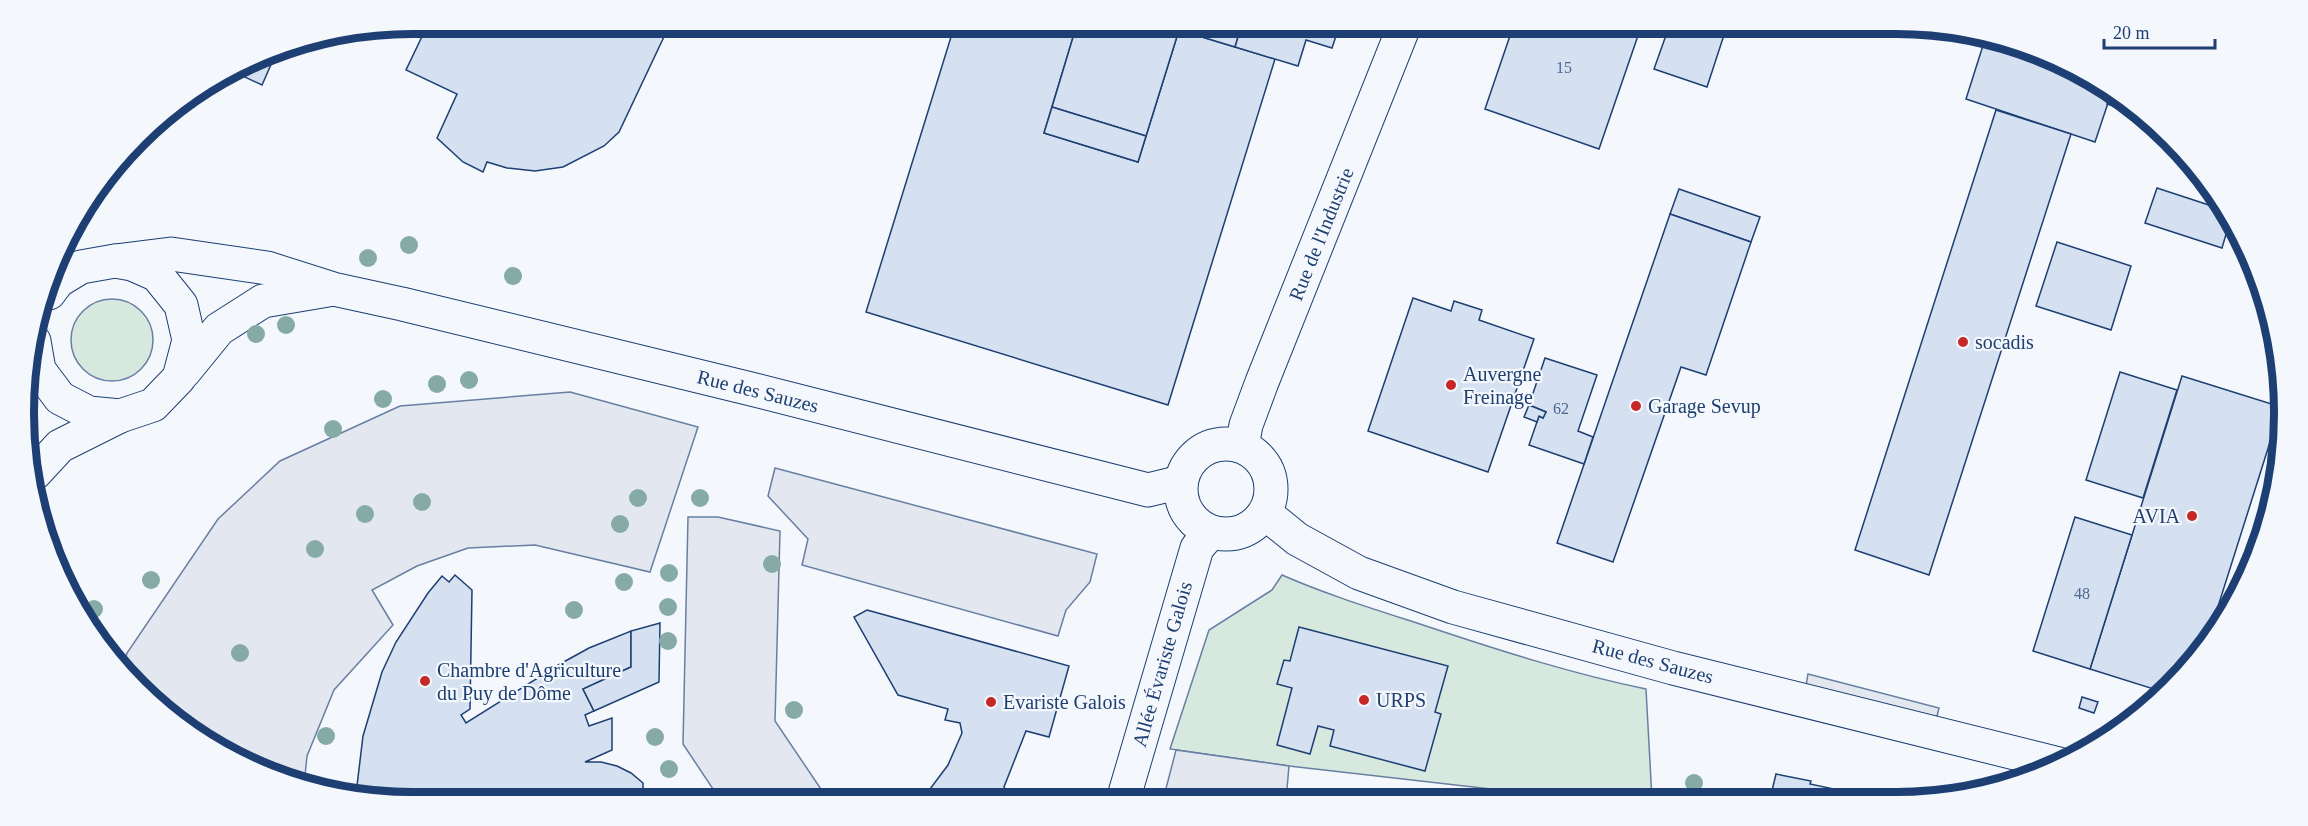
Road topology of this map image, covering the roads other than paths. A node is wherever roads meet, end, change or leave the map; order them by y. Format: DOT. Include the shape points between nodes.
graph roads {
  1 [pos="1401,34"];
  2 [pos="115,261"];
  3 [pos="59,281"];
  4 [pos="333,289"];
  5 [pos="38,364"];
  6 [pos="179,378"];
  7 [pos="120,416"];
  8 [pos="1242,446"];
  9 [pos="39,468"];
  10 [pos="1181,482"];
  11 [pos="1265,513"];
  12 [pos="1211,532"];
  13 [pos="2044,761"];
  14 [pos="1125,792"];
  1 -- 8 [label="street, Rue de l'Industrie" via="1258,393"];
  2 -- 3 [label="street, Rue des Sauzes" via="81,267"];
  2 -- 4 [label="street, Rue des Sauzes" via="171,254 267,268"];
  2 -- 6 [label="street" via="157,275 181,305 189,340"];
  4 -- 6 [label="street, Rue des Sauzes" via="263,301 219,329"];
  4 -- 10 [label="street, Rue des Sauzes" via="1148,490"];
  5 -- 7 [label="street" via="60,398 88,413"];
  6 -- 7 [label="street, Rue des Sauzes" via="153,405"];
  7 -- 9 [label="street" via="60,446"];
  8 -- 10 [label="street" via="1222,443 1202,449 1188,463"];
  8 -- 11 [label="street" via="1259,457 1270,474 1272,495"];
  10 -- 12 [label="street" via="1183,502 1193,520"];
  11 -- 12 [label="street" via="1250,528 1231,534"];
  11 -- 13 [label="street, Rue des Sauzes" via="1297,538 1359,573 1453,607 1673,668"];
  12 -- 14 [label="street, Allée Évariste Galois" via="1197,548"];
}
